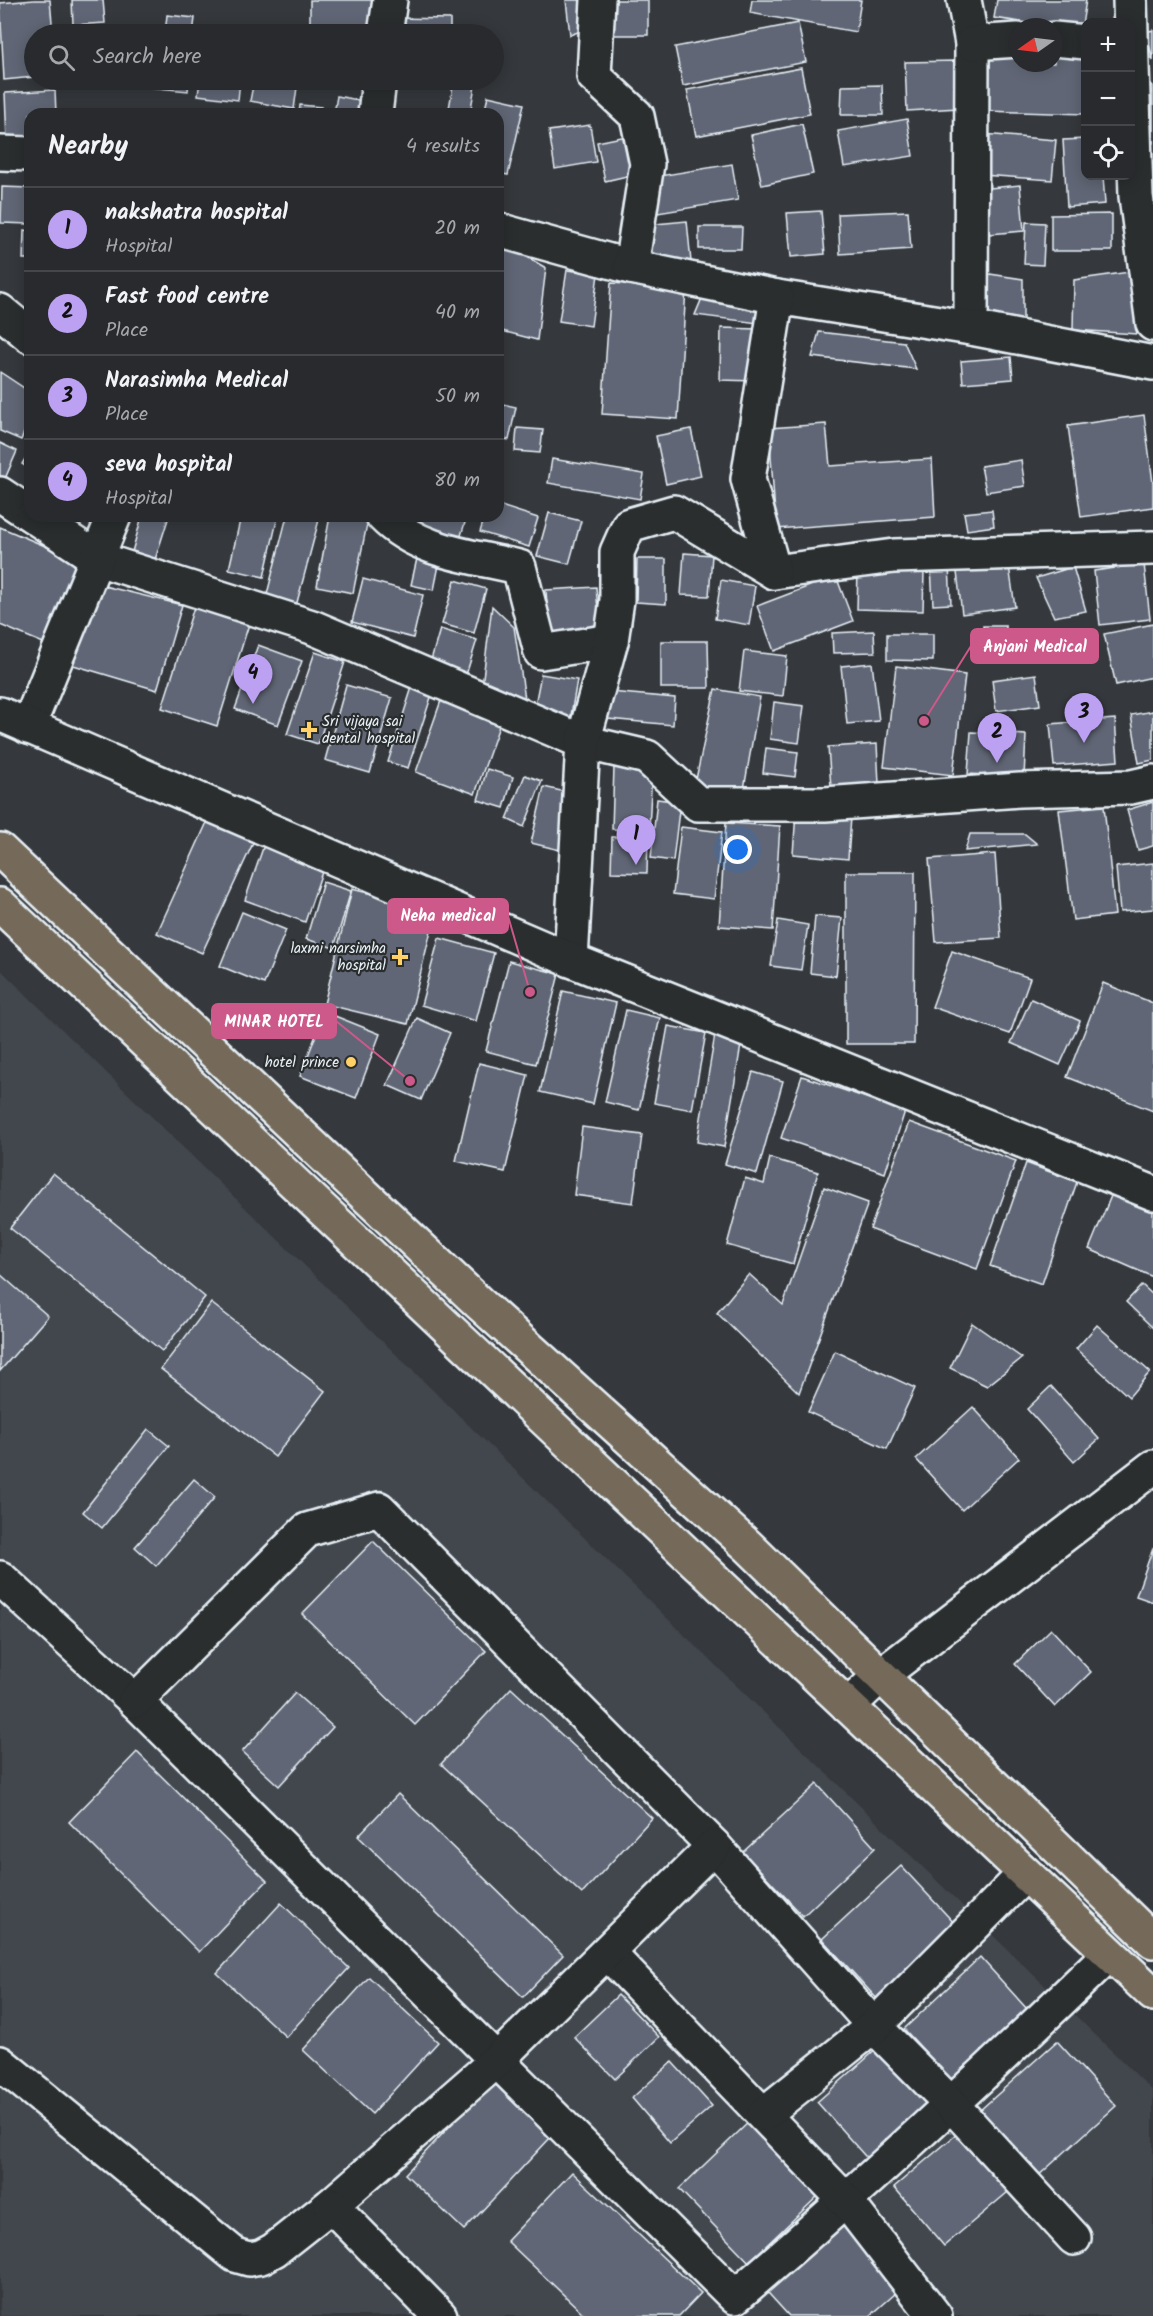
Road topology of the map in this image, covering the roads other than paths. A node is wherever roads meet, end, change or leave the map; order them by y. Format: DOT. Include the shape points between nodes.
graph roads {
  1 [pos="390,0"];
  2 [pos="598,0"];
  3 [pos="964,0"];
  4 [pos="1138,11"];
  5 [pos="386,24"];
  6 [pos="1063,40"];
  7 [pos="1009,41"];
  8 [pos="1081,42"];
  9 [pos="972,43"];
  10 [pos="1132,72"];
  11 [pos="378,90"];
  12 [pos="376,108"];
  13 [pos="1134,126"];
  14 [pos="0,153"];
  15 [pos="24,154"];
  16 [pos="504,232"];
  17 [pos="631,267"];
  18 [pos="777,297"];
  19 [pos="0,311"];
  20 [pos="1153,324"];
  21 [pos="970,328"];
  22 [pos="24,331"];
  23 [pos="1153,363"];
  24 [pos="0,494"];
  25 [pos="24,510"];
  26 [pos="42,522"];
  27 [pos="112,522"];
  28 [pos="389,522"];
  29 [pos="1153,548"];
  30 [pos="98,559"];
  31 [pos="774,572"];
  32 [pos="611,641"];
  33 [pos="14,720"];
  34 [pos="583,742"];
  35 [pos="1153,782"];
  36 [pos="0,850"];
  37 [pos="0,905"];
  38 [pos="571,960"];
  39 [pos="1153,1193"];
  40 [pos="1153,1467"];
  41 [pos="0,1578"];
  42 [pos="880,1676"];
  43 [pos="135,1701"];
  44 [pos="848,1706"];
  45 [pos="714,1846"];
  46 [pos="1025,1874"];
  47 [pos="1153,1941"];
  48 [pos="607,1953"];
  49 [pos="1109,1954"];
  50 [pos="1153,1994"];
  51 [pos="874,2026"];
  52 [pos="496,2061"];
  53 [pos="0,2063"];
  54 [pos="953,2106"];
  55 [pos="764,2114"];
  56 [pos="847,2202"];
  57 [pos="331,2205"];
  58 [pos="1074,2238"];
  59 [pos="440,2316"];
  60 [pos="935,2316"];
  1 -- 5 [label="street"];
  2 -- 17 [label="street" via="594,76 637,116 647,165"];
  3 -- 9 [label="street"];
  4 -- 10 [label="street"];
  6 -- 8 [label="street"];
  7 -- 9 [label="street"];
  9 -- 21 [label="street"];
  11 -- 12 [label="street"];
  13 -- 20 [label="street" via="1136,196"];
  14 -- 15 [label="street"];
  16 -- 17 [label="street"];
  17 -- 18 [label="street"];
  18 -- 21 [label="street"];
  18 -- 31 [label="street" via="748,479"];
  19 -- 22 [label="street"];
  21 -- 23 [label="street"];
  24 -- 25 [label="street"];
  26 -- 30 [label="street"];
  27 -- 30 [label="street"];
  28 -- 32 [label="street" via="426,546 519,567 541,652"];
  29 -- 31 [label="street" via="894,556"];
  30 -- 33 [label="street"];
  30 -- 34 [label="street" via="312,627"];
  31 -- 32 [label="street" via="674,512 629,525 617,552 617,600"];
  32 -- 34 [label="street"];
  33 -- 38 [label="street"];
  34 -- 35 [label="street" via="646,757 698,804 825,804 1020,790 1131,787"];
  34 -- 38 [label="street"];
  36 -- 42 [label="main road" via="470,1295 748,1546"];
  37 -- 44 [label="main road"];
  38 -- 39 [label="street"];
  40 -- 42 [label="street"];
  41 -- 43 [label="street"];
  42 -- 44 [label="street"];
  42 -- 47 [label="main road"];
  43 -- 45 [label="street" via="307,1530 379,1509"];
  43 -- 52 [label="street"];
  44 -- 46 [label="main road"];
  45 -- 48 [label="street"];
  45 -- 51 [label="street"];
  46 -- 49 [label="main road"];
  46 -- 51 [label="street"];
  48 -- 52 [label="street"];
  48 -- 55 [label="street"];
  49 -- 50 [label="main road"];
  49 -- 54 [label="street"];
  51 -- 54 [label="street"];
  51 -- 55 [label="street"];
  52 -- 56 [label="street" via="735,2297"];
  52 -- 57 [label="street"];
  53 -- 57 [label="street" via="235,2255 261,2257"];
  54 -- 56 [label="street"];
  54 -- 58 [label="street"];
  55 -- 56 [label="street"];
  56 -- 60 [label="street"];
  57 -- 59 [label="street"];
}
